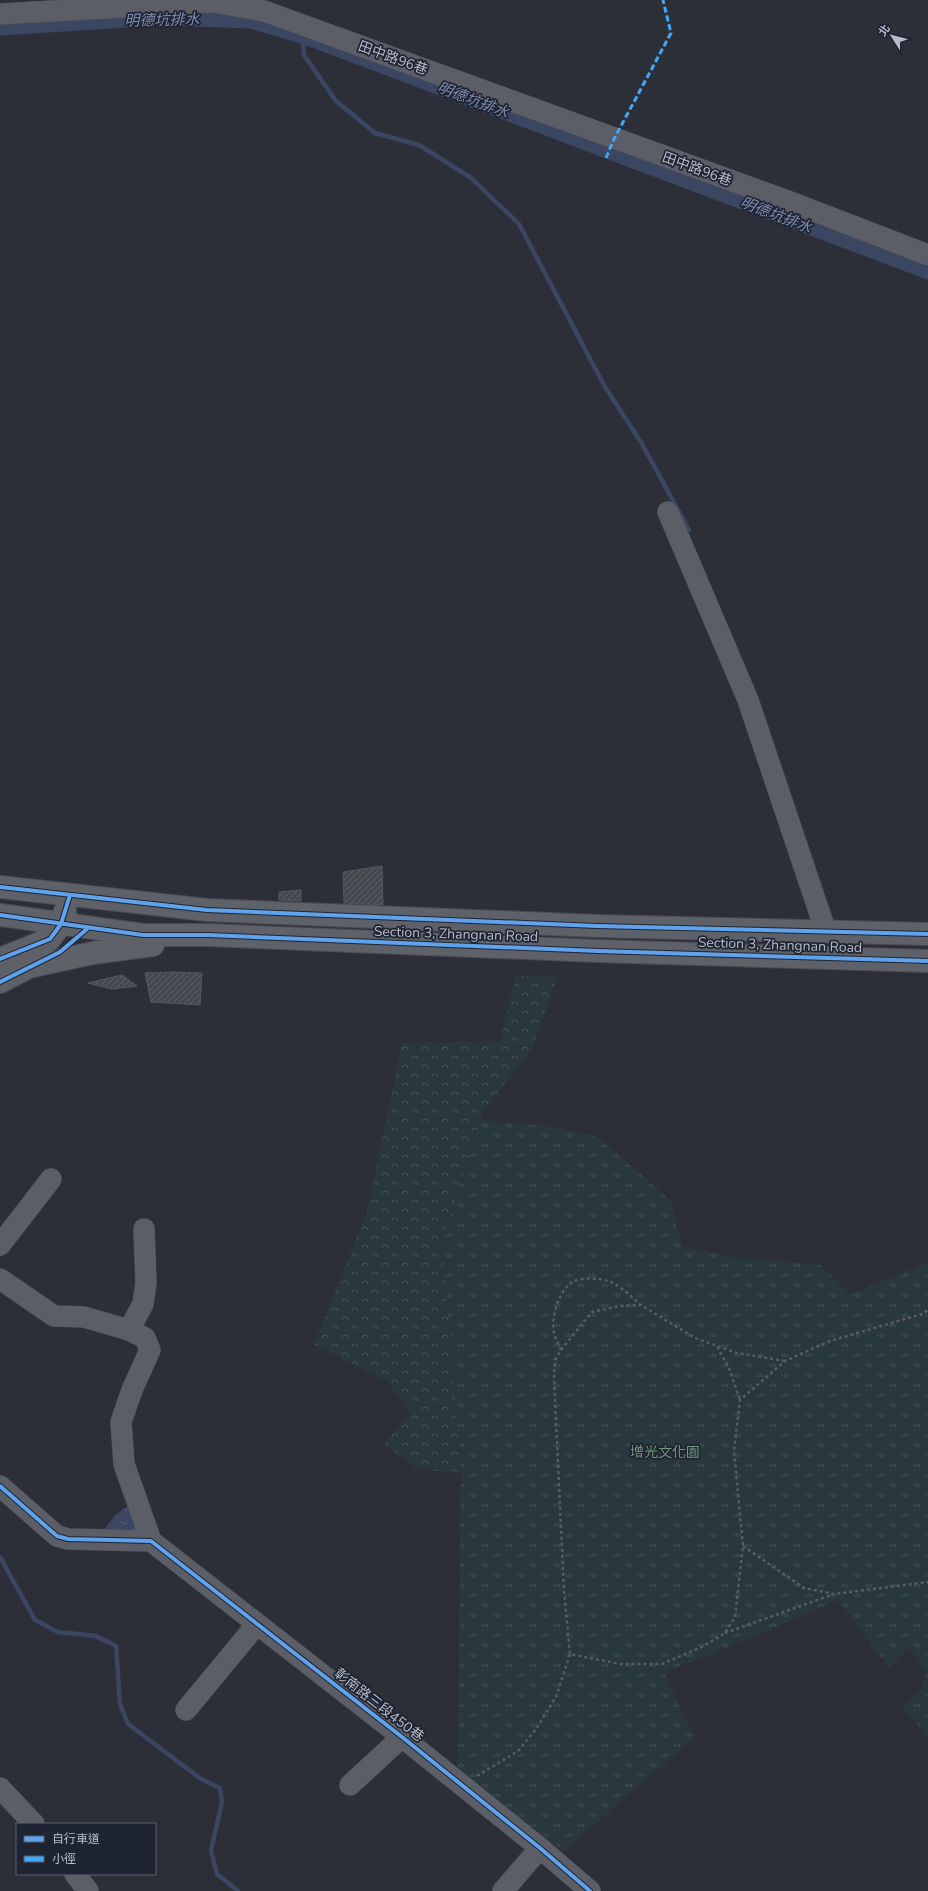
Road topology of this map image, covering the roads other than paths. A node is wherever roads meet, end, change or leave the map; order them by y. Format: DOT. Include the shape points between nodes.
graph roads {
  1 [pos="0,14"];
  2 [pos="928,255"];
  3 [pos="668,512"];
  4 [pos="0,887"];
  5 [pos="70,895"];
  6 [pos="0,915"];
  7 [pos="61,924"];
  8 [pos="88,929"];
  9 [pos="826,932"];
  10 [pos="928,934"];
  11 [pos="208,935"];
  12 [pos="0,959"];
  13 [pos="928,961"];
  14 [pos="33,966"];
  15 [pos="0,982"];
  16 [pos="51,1179"];
  17 [pos="144,1229"];
  18 [pos="0,1245"];
  19 [pos="0,1279"];
  20 [pos="129,1330"];
  21 [pos="0,1486"];
  22 [pos="151,1541"];
  23 [pos="257,1624"];
  24 [pos="186,1710"];
  25 [pos="402,1737"];
  26 [pos="350,1785"];
  27 [pos="0,1788"];
  28 [pos="33,1823"];
  29 [pos="540,1848"];
  30 [pos="77,1875"];
  31 [pos="88,1891"];
  32 [pos="503,1891"];
  33 [pos="590,1891"];
  1 -- 2 [label="street, 田中路96巷" via="213,2 264,10 796,204"];
  3 -- 9 [label="street" via="748,700"];
  4 -- 5 [label="main road, Section 3, Zhangnan Road"];
  5 -- 7 [label="main road"];
  5 -- 8 [label="main road"];
  5 -- 9 [label="main road, Section 3, Zhangnan Road" via="215,911"];
  6 -- 7 [label="main road, Section 3, Zhangnan Road"];
  7 -- 8 [label="main road, Section 3, Zhangnan Road"];
  7 -- 12 [label="main road" via="50,939"];
  8 -- 11 [label="main road, Section 3, Zhangnan Road" via="143,935"];
  8 -- 14 [label="main road" via="60,952"];
  9 -- 10 [label="main road, Section 3, Zhangnan Road"];
  11 -- 13 [label="main road, Section 3, Zhangnan Road"];
  11 -- 14 [label="main road" via="94,953"];
  14 -- 15 [label="main road"];
  16 -- 18 [label="street"];
  17 -- 20 [label="street" via="146,1283 143,1304"];
  19 -- 20 [label="street" via="54,1316 84,1317"];
  20 -- 22 [label="street" via="145,1338 150,1350 121,1422 124,1464"];
  21 -- 22 [label="street" via="57,1536 68,1539"];
  22 -- 23 [label="street, 彰南路三段450巷"];
  23 -- 24 [label="street"];
  23 -- 25 [label="street, 彰南路三段450巷"];
  25 -- 26 [label="street"];
  25 -- 29 [label="street, 彰南路三段450巷"];
  27 -- 28 [label="street"];
  29 -- 32 [label="street"];
  29 -- 33 [label="street, 彰南路三段450巷"];
  30 -- 31 [label="street"];
}
